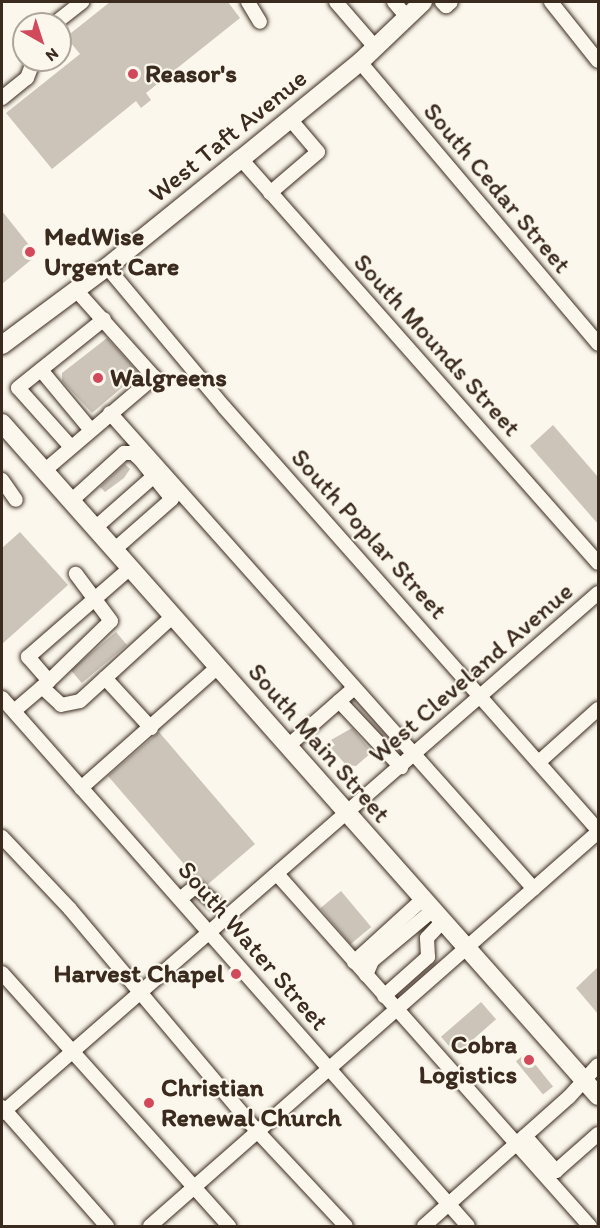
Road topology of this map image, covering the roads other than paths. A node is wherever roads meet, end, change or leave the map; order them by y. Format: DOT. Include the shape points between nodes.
graph roads {
  1 [pos="82,2"];
  2 [pos="248,2"];
  3 [pos="336,2"];
  4 [pos="394,2"];
  5 [pos="423,2"];
  6 [pos="442,2"];
  7 [pos="451,2"];
  8 [pos="551,2"];
  9 [pos="69,12"];
  10 [pos="407,17"];
  11 [pos="260,22"];
  12 [pos="375,47"];
  13 [pos="598,60"];
  14 [pos="360,62"];
  15 [pos="29,72"];
  16 [pos="2,98"];
  17 [pos="290,119"];
  18 [pos="241,159"];
  19 [pos="270,193"];
  20 [pos="107,267"];
  21 [pos="79,288"];
  22 [pos="104,319"];
  23 [pos="598,344"];
  24 [pos="2,345"];
  25 [pos="41,370"];
  26 [pos="110,413"];
  27 [pos="2,423"];
  28 [pos="90,429"];
  29 [pos="71,447"];
  30 [pos="44,471"];
  31 [pos="154,476"];
  32 [pos="2,480"];
  33 [pos="16,501"];
  34 [pos="71,501"];
  35 [pos="94,528"];
  36 [pos="114,550"];
  37 [pos="598,563"];
  38 [pos="130,568"];
  39 [pos="76,574"];
  40 [pos="598,592"];
  41 [pos="96,597"];
  42 [pos="173,616"];
  43 [pos="218,667"];
  44 [pos="105,678"];
  45 [pos="45,684"];
  46 [pos="354,688"];
  47 [pos="480,696"];
  48 [pos="339,701"];
  49 [pos="5,704"];
  50 [pos="598,709"];
  51 [pos="151,728"];
  52 [pos="288,746"];
  53 [pos="414,756"];
  54 [pos="540,761"];
  55 [pos="401,767"];
  56 [pos="81,788"];
  57 [pos="348,814"];
  58 [pos="598,831"];
  59 [pos="2,837"];
  60 [pos="277,873"];
  61 [pos="534,889"];
  62 [pos="180,899"];
  63 [pos="213,901"];
  64 [pos="433,910"];
  65 [pos="210,933"];
  66 [pos="467,948"];
  67 [pos="354,962"];
  68 [pos="421,964"];
  69 [pos="2,973"];
  70 [pos="366,975"];
  71 [pos="434,978"];
  72 [pos="403,980"];
  73 [pos="142,993"];
  74 [pos="416,994"];
  75 [pos="384,996"];
  76 [pos="397,1011"];
  77 [pos="70,1052"];
  78 [pos="598,1065"];
  79 [pos="330,1070"];
  80 [pos="584,1078"];
  81 [pos="598,1096"];
  82 [pos="2,1110"];
  83 [pos="257,1131"];
  84 [pos="598,1134"];
  85 [pos="521,1140"];
  86 [pos="195,1187"];
  87 [pos="450,1205"];
  88 [pos="107,1227"];
  89 [pos="150,1227"];
  90 [pos="229,1227"];
  91 [pos="346,1227"];
  92 [pos="424,1227"];
  93 [pos="468,1227"];
  94 [pos="590,1227"];
  1 -- 9 [label="street"];
  2 -- 11 [label="street"];
  3 -- 12 [label="street"];
  4 -- 10 [label="street"];
  5 -- 10 [label="main road, West Taft Avenue"];
  6 -- 7 [label="street" via="446,6"];
  8 -- 13 [label="street"];
  10 -- 12 [label="main road, West Taft Avenue"];
  12 -- 14 [label="main road, West Taft Avenue"];
  14 -- 17 [label="main road, West Taft Avenue"];
  14 -- 23 [label="street, South Cedar Street"];
  15 -- 16 [label="street"];
  17 -- 18 [label="main road, West Taft Avenue"];
  17 -- 19 [label="street" via="318,152"];
  18 -- 19 [label="street, South Mounds Street"];
  18 -- 20 [label="main road, West Taft Avenue"];
  19 -- 37 [label="street, South Mounds Street"];
  20 -- 21 [label="main road, West Taft Avenue"];
  20 -- 47 [label="street, South Poplar Street"];
  21 -- 22 [label="street"];
  21 -- 24 [label="main road, West Taft Avenue"];
  22 -- 25 [label="street"];
  22 -- 26 [label="street" via="154,377"];
  25 -- 28 [label="street"];
  25 -- 29 [label="street" via="18,388"];
  26 -- 28 [label="street"];
  26 -- 46 [label="street"];
  27 -- 30 [label="main road, South Main Street"];
  28 -- 29 [label="street"];
  29 -- 30 [label="street"];
  30 -- 34 [label="main road, South Main Street"];
  31 -- 34 [label="street" via="128,452"];
  31 -- 35 [label="street"];
  31 -- 36 [label="street" via="171,500"];
  32 -- 33 [label="street"];
  34 -- 35 [label="main road, South Main Street"];
  35 -- 36 [label="main road, South Main Street"];
  36 -- 38 [label="main road, South Main Street"];
  38 -- 41 [label="street"];
  38 -- 42 [label="main road, South Main Street"];
  39 -- 41 [label="street"];
  40 -- 47 [label="street, West Cleveland Avenue"];
  41 -- 45 [label="street" via="110,615 110,626"];
  41 -- 45 [label="street" via="28,657"];
  42 -- 43 [label="main road, South Main Street"];
  42 -- 44 [label="street"];
  43 -- 51 [label="street"];
  43 -- 52 [label="main road, South Main Street"];
  44 -- 45 [label="street" via="80,701 68,706 61,705"];
  44 -- 51 [label="street"];
  45 -- 49 [label="street"];
  46 -- 48 [label="street"];
  46 -- 53 [label="street"];
  47 -- 53 [label="street, West Cleveland Avenue"];
  47 -- 54 [label="street, South Poplar Street"];
  48 -- 52 [label="street"];
  48 -- 55 [label="street"];
  49 -- 56 [label="street, South Water Street"];
  50 -- 54 [label="street"];
  51 -- 56 [label="street"];
  52 -- 57 [label="main road, South Main Street"];
  53 -- 55 [label="street, West Cleveland Avenue"];
  53 -- 61 [label="street"];
  54 -- 58 [label="street, South Poplar Street"];
  55 -- 57 [label="street, West Cleveland Avenue"];
  56 -- 62 [label="street, South Water Street"];
  57 -- 60 [label="street, West Cleveland Avenue"];
  57 -- 64 [label="main road, South Main Street"];
  58 -- 61 [label="street"];
  59 -- 73 [label="street"];
  60 -- 65 [label="street, West Cleveland Avenue"];
  60 -- 67 [label="street"];
  61 -- 66 [label="street"];
  62 -- 63 [label="street" via="195,887"];
  62 -- 65 [label="street, South Water Street"];
  64 -- 66 [label="main road, South Main Street"];
  64 -- 67 [label="street"];
  64 -- 68 [label="street" via="429,952"];
  64 -- 70 [label="street" via="372,961"];
  65 -- 73 [label="street, West Cleveland Avenue"];
  65 -- 79 [label="street, South Water Street"];
  66 -- 71 [label="street"];
  66 -- 80 [label="main road, South Main Street"];
  67 -- 70 [label="street"];
  68 -- 71 [label="street"];
  68 -- 72 [label="street"];
  69 -- 77 [label="street"];
  70 -- 75 [label="street"];
  71 -- 74 [label="street"];
  72 -- 74 [label="street"];
  72 -- 75 [label="street"];
  73 -- 77 [label="street, West Cleveland Avenue"];
  73 -- 83 [label="street"];
  74 -- 76 [label="street"];
  75 -- 76 [label="street"];
  76 -- 79 [label="street"];
  76 -- 85 [label="street"];
  77 -- 82 [label="street, West Cleveland Avenue"];
  77 -- 86 [label="street"];
  78 -- 80 [label="street"];
  79 -- 83 [label="street"];
  79 -- 87 [label="street, South Water Street"];
  80 -- 81 [label="main road, South Main Street"];
  80 -- 85 [label="street" via="569,1098"];
  82 -- 88 [label="street"];
  83 -- 86 [label="street"];
  83 -- 91 [label="street"];
  84 -- 85 [label="street" via="556,1172"];
  85 -- 87 [label="street"];
  85 -- 94 [label="street"];
  86 -- 89 [label="street"];
  86 -- 90 [label="street"];
  87 -- 92 [label="street"];
  87 -- 93 [label="street, South Water Street"];
}
